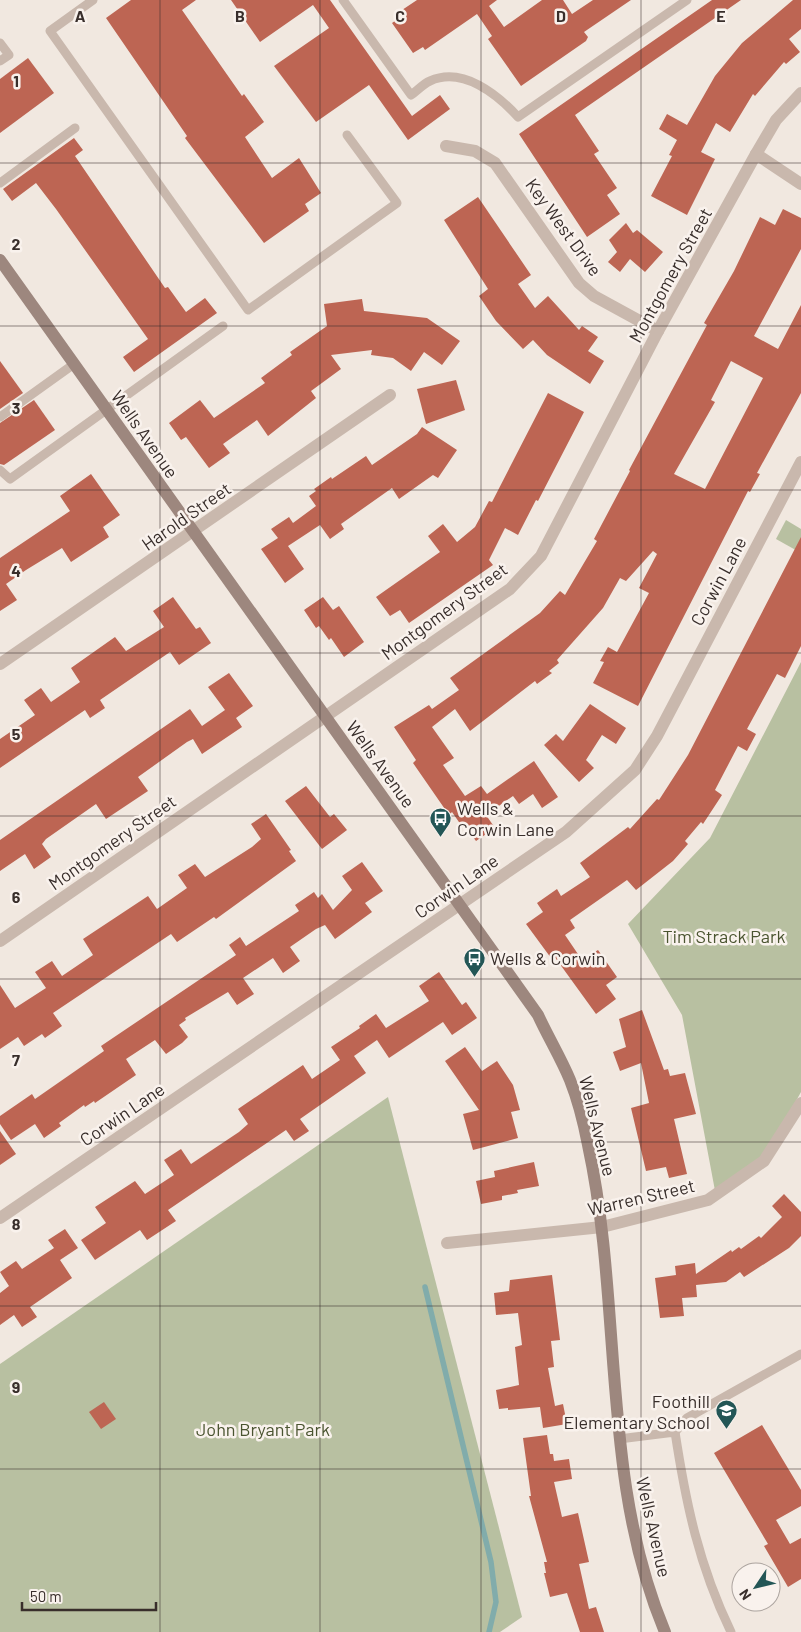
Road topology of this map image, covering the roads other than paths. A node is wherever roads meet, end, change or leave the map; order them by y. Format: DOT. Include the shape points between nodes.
graph roads {
  1 [pos="93,0"];
  2 [pos="343,0"];
  3 [pos="687,0"];
  4 [pos="0,43"];
  5 [pos="0,61"];
  6 [pos="801,93"];
  7 [pos="75,128"];
  8 [pos="348,135"];
  9 [pos="446,146"];
  10 [pos="756,154"];
  11 [pos="0,183"];
  12 [pos="801,184"];
  13 [pos="0,260"];
  14 [pos="223,326"];
  15 [pos="658,331"];
  16 [pos="74,364"];
  17 [pos="390,395"];
  18 [pos="107,411"];
  19 [pos="0,416"];
  20 [pos="801,462"];
  21 [pos="0,470"];
  22 [pos="193,533"];
  23 [pos="0,664"];
  24 [pos="326,717"];
  25 [pos="460,904"];
  26 [pos="0,941"];
  27 [pos="801,1102"];
  28 [pos="0,1218"];
  29 [pos="602,1227"];
  30 [pos="447,1243"];
  31 [pos="801,1354"];
  32 [pos="675,1432"];
  33 [pos="619,1438"];
  34 [pos="665,1632"];
  35 [pos="732,1632"];
  1 -- 8 [label="lane" via="50,31 248,310 397,203"];
  2 -- 3 [label="lane" via="411,95 430,81 452,78 475,83 506,104 518,117"];
  4 -- 5 [label="lane" via="9,55"];
  6 -- 10 [label="street, Montgomery Street" via="776,120"];
  7 -- 11 [label="lane"];
  9 -- 15 [label="street, Key West Drive" via="475,151 495,163 579,283 594,296"];
  10 -- 12 [label="street"];
  10 -- 15 [label="street, Montgomery Street"];
  13 -- 16 [label="main road, Wells Avenue"];
  14 -- 18 [label="lane"];
  15 -- 24 [label="street, Montgomery Street" via="541,556 510,589"];
  16 -- 18 [label="main road, Wells Avenue"];
  16 -- 19 [label="lane"];
  17 -- 22 [label="street, Harold Street"];
  18 -- 21 [label="lane" via="10,479"];
  18 -- 22 [label="main road, Wells Avenue"];
  20 -- 25 [label="street, Corwin Lane" via="657,736 635,770 566,832"];
  22 -- 23 [label="street, Harold Street"];
  22 -- 24 [label="main road, Wells Avenue"];
  24 -- 25 [label="main road, Wells Avenue"];
  24 -- 26 [label="street, Montgomery Street"];
  25 -- 28 [label="street, Corwin Lane"];
  25 -- 29 [label="main road, Wells Avenue" via="538,1015 570,1080 588,1144"];
  27 -- 29 [label="street, Warren Street" via="764,1161 708,1200"];
  29 -- 30 [label="street, Warren Street"];
  29 -- 33 [label="main road, Wells Avenue"];
  31 -- 32 [label="lane" via="687,1418"];
  32 -- 33 [label="lane"];
  32 -- 35 [label="lane" via="685,1498 699,1552"];
  33 -- 34 [label="main road, Wells Avenue" via="636,1546"];
}
